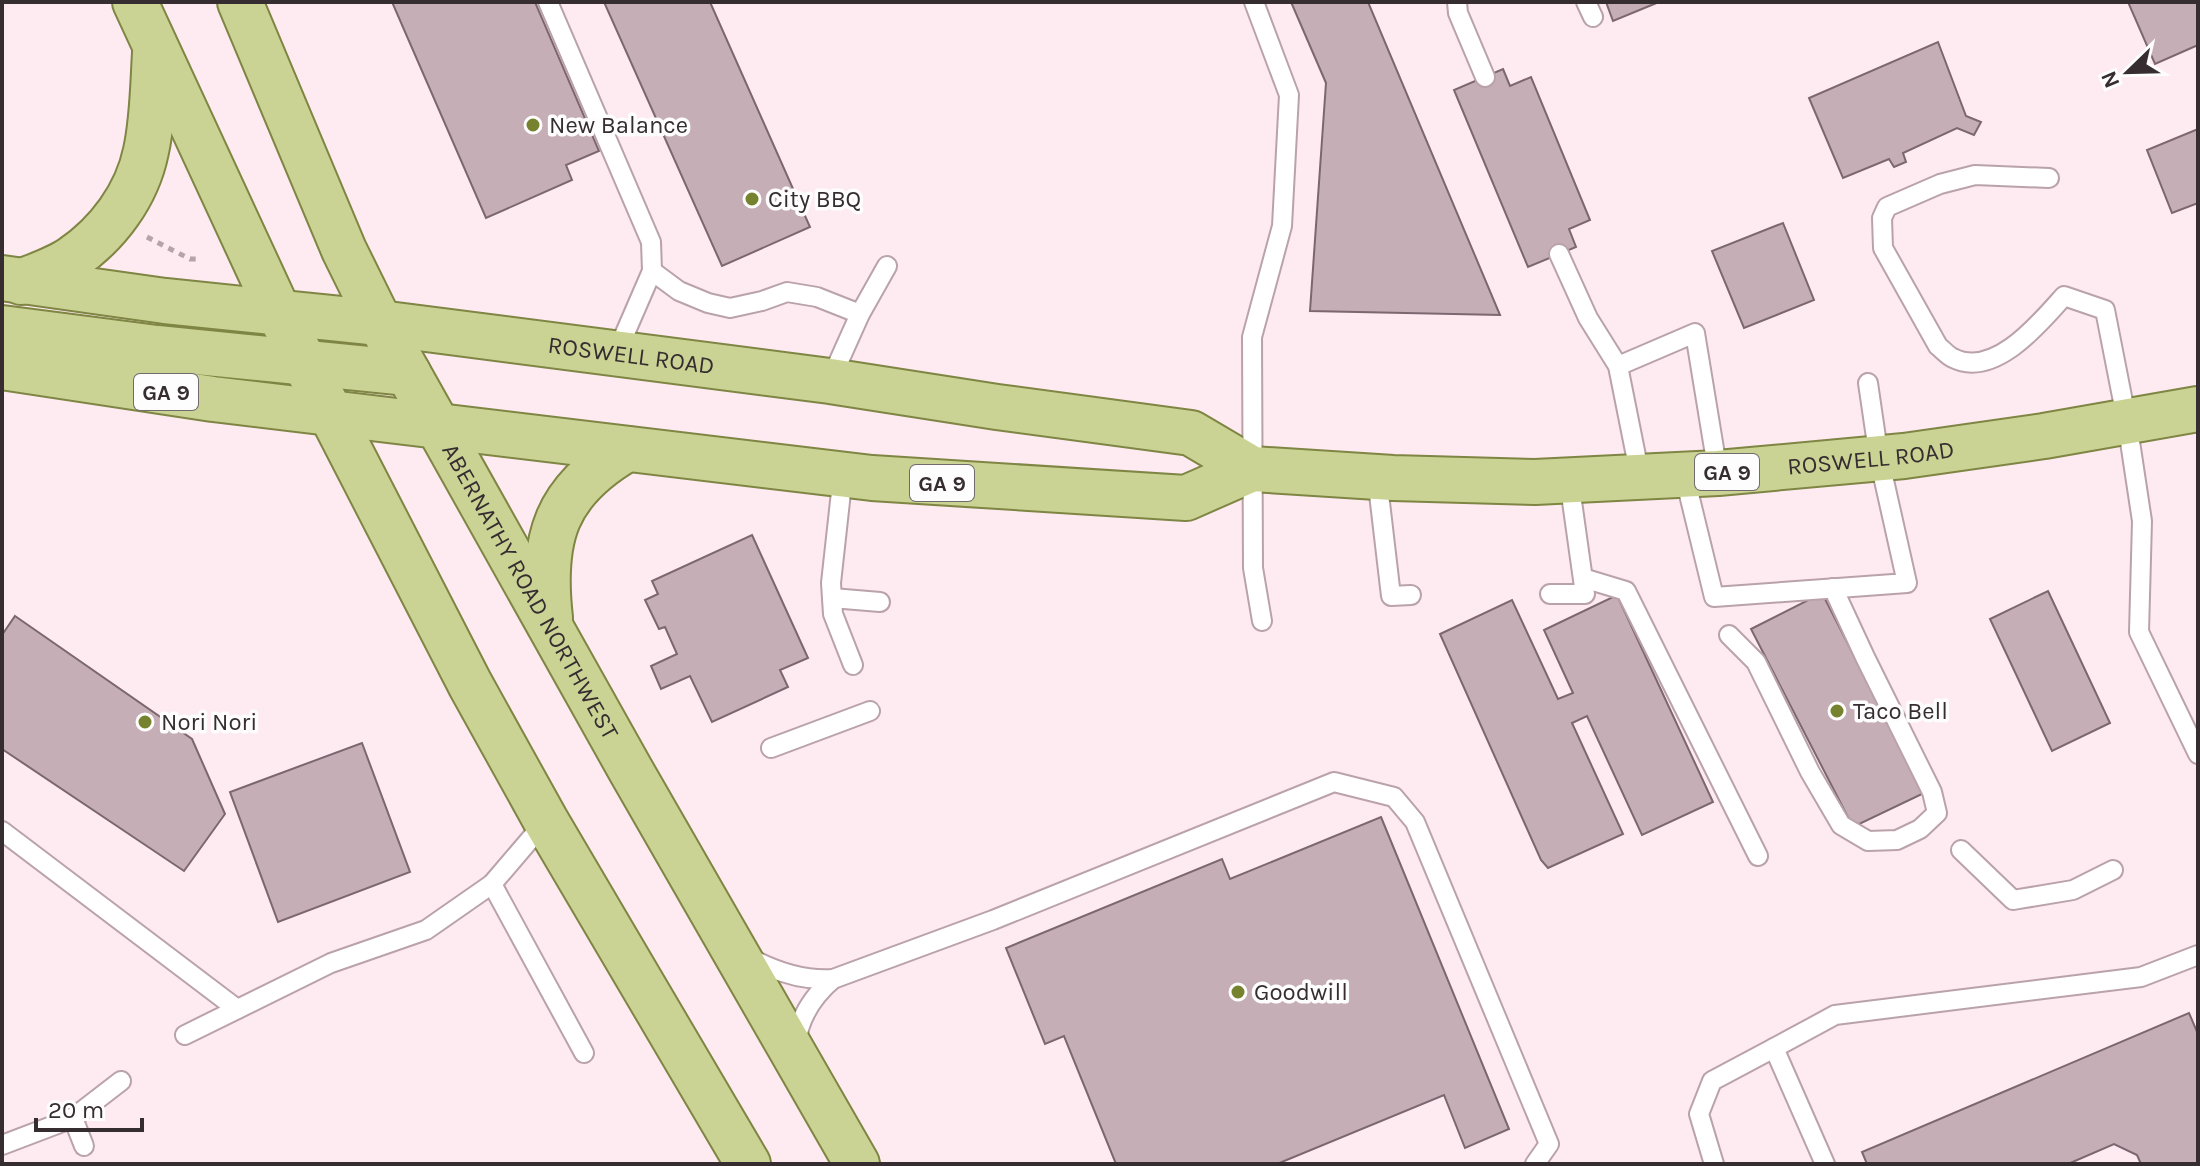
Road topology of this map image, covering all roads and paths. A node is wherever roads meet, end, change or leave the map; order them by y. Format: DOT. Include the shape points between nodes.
graph roads {
  1 [pos="135,2"];
  2 [pos="548,2"];
  3 [pos="1254,2"];
  4 [pos="1457,2"];
  5 [pos="244,3"];
  6 [pos="155,47"];
  7 [pos="1485,77"];
  8 [pos="2049,178"];
  9 [pos="143,235"];
  10 [pos="1559,254"];
  11 [pos="201,259"];
  12 [pos="887,266"];
  13 [pos="652,271"];
  14 [pos="12,280"];
  15 [pos="279,313"];
  16 [pos="860,314"];
  17 [pos="380,323"];
  18 [pos="2,328"];
  19 [pos="616,354"];
  20 [pos="305,363"];
  21 [pos="1618,366"];
  22 [pos="2,367"];
  23 [pos="408,373"];
  24 [pos="830,381"];
  25 [pos="1868,383"];
  26 [pos="2198,409"];
  27 [pos="330,413"];
  28 [pos="2127,422"];
  29 [pos="438,426"];
  30 [pos="627,449"];
  31 [pos="1879,458"];
  32 [pos="1252,469"];
  33 [pos="843,474"];
  34 [pos="1701,474"];
  35 [pos="1640,476"];
  36 [pos="1377,477"];
  37 [pos="1569,480"];
  38 [pos="1583,578"];
  39 [pos="1833,588"];
  40 [pos="1550,594"];
  41 [pos="1411,595"];
  42 [pos="832,598"];
  43 [pos="880,602"];
  44 [pos="1262,621"];
  45 [pos="551,629"];
  46 [pos="1729,635"];
  47 [pos="853,665"];
  48 [pos="870,711"];
  49 [pos="771,748"];
  50 [pos="2198,754"];
  51 [pos="546,821"];
  52 [pos="2,831"];
  53 [pos="1961,850"];
  54 [pos="1758,856"];
  55 [pos="2113,870"];
  56 [pos="492,884"];
  57 [pos="733,949"];
  58 [pos="2198,955"];
  59 [pos="833,979"];
  60 [pos="237,1009"];
  61 [pos="185,1035"];
  62 [pos="1774,1048"];
  63 [pos="584,1053"];
  64 [pos="795,1054"];
  65 [pos="121,1081"];
  66 [pos="73,1118"];
  67 [pos="2,1145"];
  68 [pos="84,1146"];
  69 [pos="748,1164"];
  70 [pos="857,1164"];
  71 [pos="1535,1164"];
  72 [pos="1714,1164"];
  73 [pos="1825,1164"];
  1 -- 6 [label="main road"];
  2 -- 13 [label="lane" via="651,242"];
  3 -- 32 [label="lane" via="1289,95 1282,226 1252,337"];
  4 -- 7 [label="lane"];
  5 -- 17 [label="main road, ABERNATHY ROAD NORTHWEST" via="344,250"];
  6 -- 14 [label="main road" via="146,151 118,214 68,261"];
  6 -- 15 [label="main road"];
  8 -- 28 [label="lane" via="1975,175 1940,184 1887,207 1883,248 1938,346 1969,363 2006,351 2064,296 2105,310"];
  9 -- 11 [label="path" via="190,259"];
  10 -- 21 [label="lane" via="1588,318"];
  12 -- 16 [label="lane"];
  13 -- 16 [label="lane" via="679,291 730,308 787,292"];
  13 -- 19 [label="lane"];
  14 -- 15 [label="main road, ROSWELL ROAD / GA 9"];
  15 -- 17 [label="main road, ROSWELL ROAD / GA 9"];
  15 -- 20 [label="main road"];
  16 -- 24 [label="lane"];
  17 -- 19 [label="main road, ROSWELL ROAD / GA 9"];
  17 -- 23 [label="main road, ABERNATHY ROAD NORTHWEST"];
  18 -- 20 [label="main road"];
  19 -- 24 [label="main road, ROSWELL ROAD / GA 9"];
  20 -- 23 [label="main road"];
  20 -- 27 [label="main road"];
  21 -- 34 [label="lane" via="1695,333"];
  21 -- 35 [label="lane"];
  22 -- 27 [label="main road, ROSWELL ROAD / GA 9"];
  23 -- 29 [label="main road, ABERNATHY ROAD NORTHWEST"];
  24 -- 32 [label="main road, ROSWELL ROAD / GA 9" via="1191,433"];
  25 -- 31 [label="lane"];
  26 -- 28 [label="main road, ROSWELL ROAD / GA 9"];
  27 -- 29 [label="main road, ROSWELL ROAD / GA 9"];
  27 -- 51 [label="main road"];
  28 -- 31 [label="main road, ROSWELL ROAD / GA 9"];
  28 -- 50 [label="lane" via="2142,521 2139,632"];
  29 -- 30 [label="main road, ROSWELL ROAD / GA 9"];
  29 -- 45 [label="main road, ABERNATHY ROAD NORTHWEST"];
  30 -- 33 [label="main road, ROSWELL ROAD / GA 9"];
  30 -- 45 [label="main road" via="591,474 559,514 547,564"];
  31 -- 34 [label="main road, ROSWELL ROAD / GA 9"];
  31 -- 39 [label="lane" via="1907,583"];
  32 -- 33 [label="main road, ROSWELL ROAD / GA 9" via="1186,498"];
  32 -- 36 [label="main road, ROSWELL ROAD / GA 9"];
  32 -- 44 [label="lane" via="1253,568"];
  33 -- 42 [label="lane"];
  34 -- 35 [label="main road, ROSWELL ROAD / GA 9"];
  34 -- 39 [label="lane" via="1714,597"];
  35 -- 37 [label="main road, ROSWELL ROAD / GA 9"];
  36 -- 37 [label="main road, ROSWELL ROAD / GA 9"];
  36 -- 41 [label="lane" via="1391,596"];
  37 -- 38 [label="lane"];
  38 -- 40 [label="lane" via="1585,594"];
  38 -- 54 [label="lane" via="1626,591"];
  39 -- 46 [label="lane" via="1932,792 1937,813 1897,840 1868,841 1841,825 1756,662"];
  42 -- 43 [label="lane"];
  42 -- 47 [label="lane"];
  45 -- 57 [label="main road, ABERNATHY ROAD NORTHWEST"];
  48 -- 49 [label="lane"];
  51 -- 56 [label="lane"];
  51 -- 69 [label="main road"];
  52 -- 60 [label="lane"];
  53 -- 55 [label="lane" via="2013,900 2073,890"];
  56 -- 60 [label="lane" via="426,930 331,963"];
  56 -- 63 [label="lane"];
  57 -- 59 [label="lane" via="795,976"];
  57 -- 64 [label="main road, ABERNATHY ROAD NORTHWEST"];
  58 -- 62 [label="lane" via="2141,977 1835,1015"];
  59 -- 64 [label="lane" via="809,1004"];
  59 -- 71 [label="lane" via="1334,782 1364,789 1394,797 1415,822 1549,1144"];
  60 -- 61 [label="lane"];
  62 -- 72 [label="lane" via="1712,1081 1699,1114"];
  62 -- 73 [label="lane"];
  64 -- 70 [label="main road, ABERNATHY ROAD NORTHWEST"];
  65 -- 66 [label="lane"];
  66 -- 67 [label="lane"];
  66 -- 68 [label="lane"];
}
